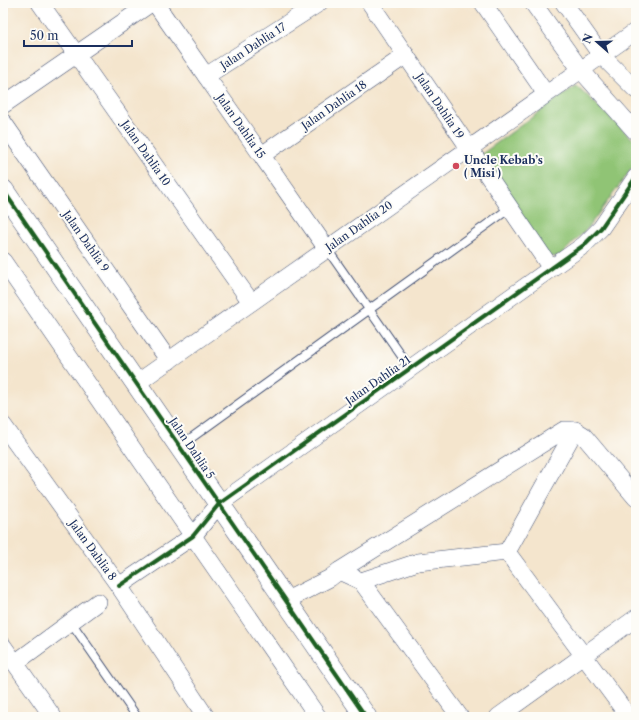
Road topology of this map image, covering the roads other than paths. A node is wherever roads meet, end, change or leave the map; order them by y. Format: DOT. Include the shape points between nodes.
graph roads {
  1 [pos="40,3"];
  2 [pos="151,3"];
  3 [pos="155,3"];
  4 [pos="319,3"];
  5 [pos="370,3"];
  6 [pos="484,3"];
  7 [pos="533,3"];
  8 [pos="564,3"];
  9 [pos="636,31"];
  10 [pos="76,54"];
  11 [pos="600,55"];
  12 [pos="406,56"];
  13 [pos="580,69"];
  14 [pos="206,76"];
  15 [pos="636,90"];
  16 [pos="546,94"];
  17 [pos="3,104"];
  18 [pos="3,122"];
  19 [pos="636,132"];
  20 [pos="469,148"];
  21 [pos="262,155"];
  22 [pos="636,177"];
  23 [pos="3,190"];
  24 [pos="510,208"];
  25 [pos="327,248"];
  26 [pos="4,263"];
  27 [pos="551,268"];
  28 [pos="251,302"];
  29 [pos="369,309"];
  30 [pos="169,361"];
  31 [pos="410,368"];
  32 [pos="137,383"];
  33 [pos="3,425"];
  34 [pos="575,430"];
  35 [pos="180,446"];
  36 [pos="636,498"];
  37 [pos="219,504"];
  38 [pos="193,536"];
  39 [pos="507,552"];
  40 [pos="339,572"];
  41 [pos="361,581"];
  42 [pos="119,586"];
  43 [pos="98,602"];
  44 [pos="285,602"];
  45 [pos="636,618"];
  46 [pos="71,622"];
  47 [pos="3,646"];
  48 [pos="585,655"];
  49 [pos="15,663"];
  50 [pos="53,717"];
  51 [pos="137,717"];
  52 [pos="206,717"];
  53 [pos="318,717"];
  54 [pos="366,717"];
  55 [pos="460,717"];
  56 [pos="498,717"];
  57 [pos="629,717"];
  1 -- 10 [label="street, Jalan Dahlia 10"];
  2 -- 10 [label="street"];
  3 -- 14 [label="street, Jalan Dahlia 15"];
  4 -- 14 [label="street, Jalan Dahlia 17"];
  5 -- 12 [label="street, Jalan Dahlia 19"];
  6 -- 16 [label="street"];
  7 -- 13 [label="street"];
  8 -- 11 [label="street"];
  9 -- 11 [label="street, Jalan Dahlia 20"];
  10 -- 17 [label="street"];
  10 -- 28 [label="street, Jalan Dahlia 10"];
  11 -- 13 [label="street, Jalan Dahlia 20"];
  11 -- 15 [label="street"];
  12 -- 20 [label="street, Jalan Dahlia 19"];
  12 -- 21 [label="street, Jalan Dahlia 18"];
  13 -- 16 [label="street, Jalan Dahlia 20"];
  13 -- 19 [label="street"];
  14 -- 21 [label="street, Jalan Dahlia 15"];
  16 -- 20 [label="street, Jalan Dahlia 20"];
  18 -- 30 [label="street, Jalan Dahlia 9"];
  20 -- 24 [label="street, Jalan Dahlia 19"];
  20 -- 25 [label="street, Jalan Dahlia 20"];
  21 -- 25 [label="street, Jalan Dahlia 15"];
  22 -- 27 [label="street, Jalan Dahlia 21" via="594,237"];
  23 -- 32 [label="street, Jalan Dahlia 5"];
  24 -- 27 [label="street, Jalan Dahlia 19"];
  24 -- 29 [label="lane"];
  25 -- 28 [label="street, Jalan Dahlia 20"];
  25 -- 29 [label="lane"];
  26 -- 38 [label="street"];
  27 -- 31 [label="street, Jalan Dahlia 21"];
  28 -- 30 [label="street, Jalan Dahlia 20"];
  29 -- 31 [label="lane"];
  29 -- 35 [label="lane"];
  30 -- 32 [label="street, Jalan Dahlia 20"];
  31 -- 37 [label="street, Jalan Dahlia 21"];
  32 -- 35 [label="street, Jalan Dahlia 5"];
  33 -- 42 [label="street, Jalan Dahlia 8"];
  34 -- 36 [label="street" via="583,435"];
  34 -- 39 [label="street"];
  34 -- 40 [label="street" via="564,430"];
  35 -- 37 [label="street, Jalan Dahlia 5"];
  37 -- 38 [label="street, Jalan Dahlia 21"];
  37 -- 44 [label="street, Jalan Dahlia 5"];
  38 -- 42 [label="street, Jalan Dahlia 21"];
  38 -- 53 [label="street"];
  39 -- 41 [label="street" via="418,562"];
  39 -- 48 [label="street"];
  40 -- 41 [label="street"];
  40 -- 44 [label="street"];
  41 -- 55 [label="street"];
  42 -- 52 [label="street, Jalan Dahlia 8"];
  43 -- 46 [label="street"];
  44 -- 54 [label="street, Jalan Dahlia 5"];
  45 -- 48 [label="street"];
  46 -- 49 [label="street"];
  46 -- 51 [label="lane"];
  47 -- 49 [label="street"];
  48 -- 56 [label="street"];
  48 -- 57 [label="street"];
  49 -- 50 [label="street"];
}
